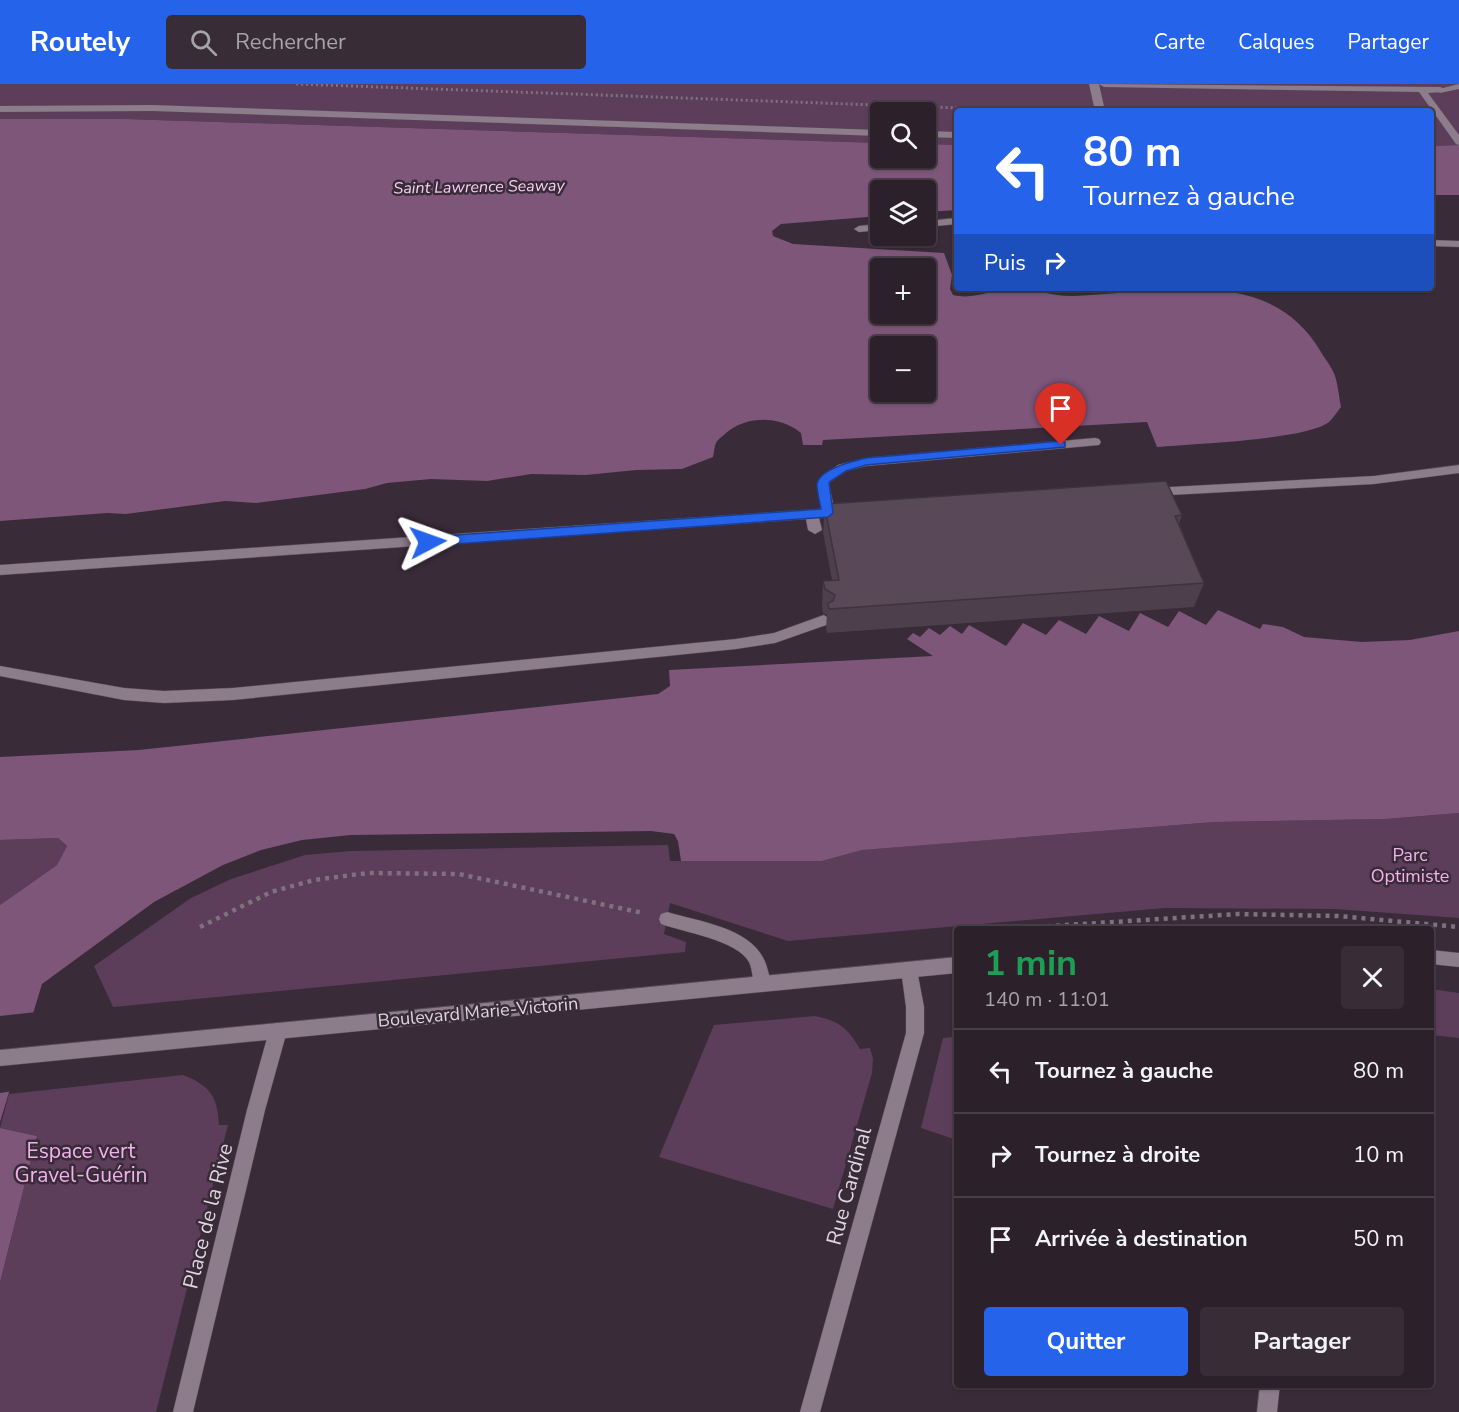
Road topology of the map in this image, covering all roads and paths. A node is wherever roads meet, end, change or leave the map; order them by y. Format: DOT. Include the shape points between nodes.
graph roads {
  1 [pos="296,84"];
  2 [pos="1094,84"];
  3 [pos="1104,84"];
  4 [pos="1459,88"];
  5 [pos="1422,90"];
  6 [pos="971,108"];
  7 [pos="1100,108"];
  8 [pos="0,109"];
  9 [pos="870,133"];
  10 [pos="936,134"];
  11 [pos="954,135"];
  12 [pos="1459,142"];
  13 [pos="954,221"];
  14 [pos="936,223"];
  15 [pos="870,228"];
  16 [pos="859,229"];
  17 [pos="1434,243"];
  18 [pos="1459,244"];
  19 [pos="1095,442"];
  20 [pos="1459,469"];
  21 [pos="1141,493"];
  22 [pos="863,511"];
  23 [pos="828,513"];
  24 [pos="812,514"];
  25 [pos="815,530"];
  26 [pos="0,570"];
  27 [pos="824,620"];
  28 [pos="0,670"];
  29 [pos="667,919"];
  30 [pos="1047,926"];
  31 [pos="200,927"];
  32 [pos="1459,927"];
  33 [pos="1434,957"];
  34 [pos="1459,960"];
  35 [pos="954,965"];
  36 [pos="909,970"];
  37 [pos="762,984"];
  38 [pos="278,1031"];
  39 [pos="0,1058"];
  40 [pos="1270,1388"];
  41 [pos="183,1412"];
  42 [pos="810,1412"];
  43 [pos="1267,1412"];
  1 -- 6 [label="path"];
  2 -- 7 [label="street"];
  3 -- 5 [label="street"];
  4 -- 5 [label="street"];
  5 -- 12 [label="street"];
  8 -- 9 [label="street" via="152,108"];
  10 -- 11 [label="street"];
  13 -- 14 [label="street"];
  15 -- 16 [label="street"];
  17 -- 18 [label="street"];
  19 -- 23 [label="street" via="858,464 833,472 824,480"];
  20 -- 21 [label="street" via="1374,480"];
  22 -- 23 [label="street"];
  23 -- 24 [label="street"];
  24 -- 25 [label="street"];
  24 -- 26 [label="street"];
  27 -- 28 [label="street" via="775,638 736,644 233,694 124,694"];
  29 -- 31 [label="path" via="459,874 380,872 314,880 271,892"];
  29 -- 37 [label="street" via="750,950 758,963"];
  30 -- 32 [label="path" via="1238,914 1338,916"];
  33 -- 34 [label="street"];
  35 -- 36 [label="street, Boulevard Marie-Victorin"];
  36 -- 37 [label="street, Boulevard Marie-Victorin"];
  36 -- 42 [label="street, Rue Cardinal" via="915,1033"];
  37 -- 38 [label="street, Boulevard Marie-Victorin"];
  38 -- 39 [label="street, Boulevard Marie-Victorin"];
  38 -- 41 [label="street, Place de la Rive"];
  40 -- 43 [label="street"];
}
